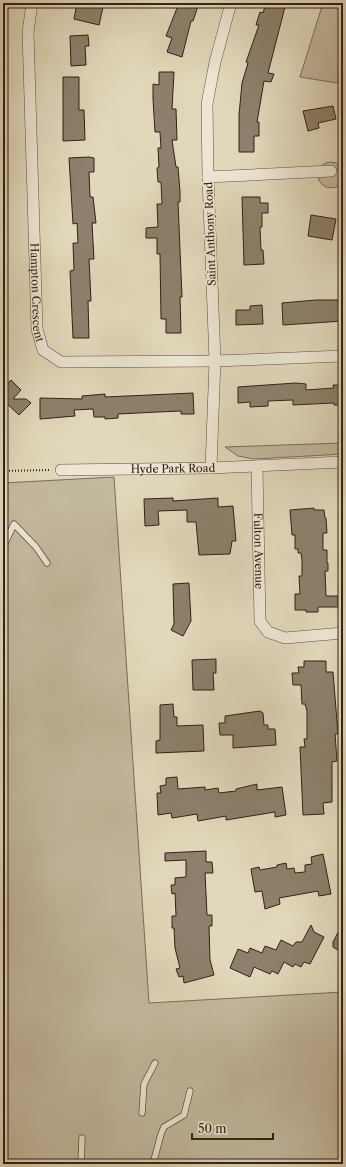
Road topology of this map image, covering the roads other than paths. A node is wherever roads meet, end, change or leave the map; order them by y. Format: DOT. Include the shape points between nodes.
graph roads {
  1 [pos="32,3"];
  2 [pos="231,3"];
  3 [pos="331,171"];
  4 [pos="208,177"];
  5 [pos="343,356"];
  6 [pos="215,361"];
  7 [pos="343,462"];
  8 [pos="257,466"];
  9 [pos="211,468"];
  10 [pos="61,470"];
  11 [pos="5,543"];
  12 [pos="47,563"];
  13 [pos="343,633"];
  14 [pos="155,1063"];
  15 [pos="190,1091"];
  16 [pos="142,1113"];
  17 [pos="82,1138"];
  18 [pos="81,1164"];
  19 [pos="153,1164"];
  1 -- 6 [label="street, Hampton Crescent" via="28,32 36,321 43,350 61,362"];
  2 -- 4 [label="street, Saint Anthony Road" via="207,104"];
  3 -- 4 [label="street"];
  4 -- 6 [label="street, Saint Anthony Road"];
  5 -- 6 [label="street, Hampton Crescent"];
  6 -- 9 [label="street, Saint Anthony Road"];
  7 -- 8 [label="street, Hyde Park Road"];
  8 -- 9 [label="street, Hyde Park Road"];
  8 -- 13 [label="street, Fulton Avenue" via="260,622 268,632 285,638"];
  9 -- 10 [label="street, Hyde Park Road"];
  11 -- 12 [label="lane" via="14,524"];
  14 -- 16 [label="lane" via="144,1084"];
  15 -- 19 [label="lane" via="184,1115 164,1127 160,1134"];
  17 -- 18 [label="lane"];
}
